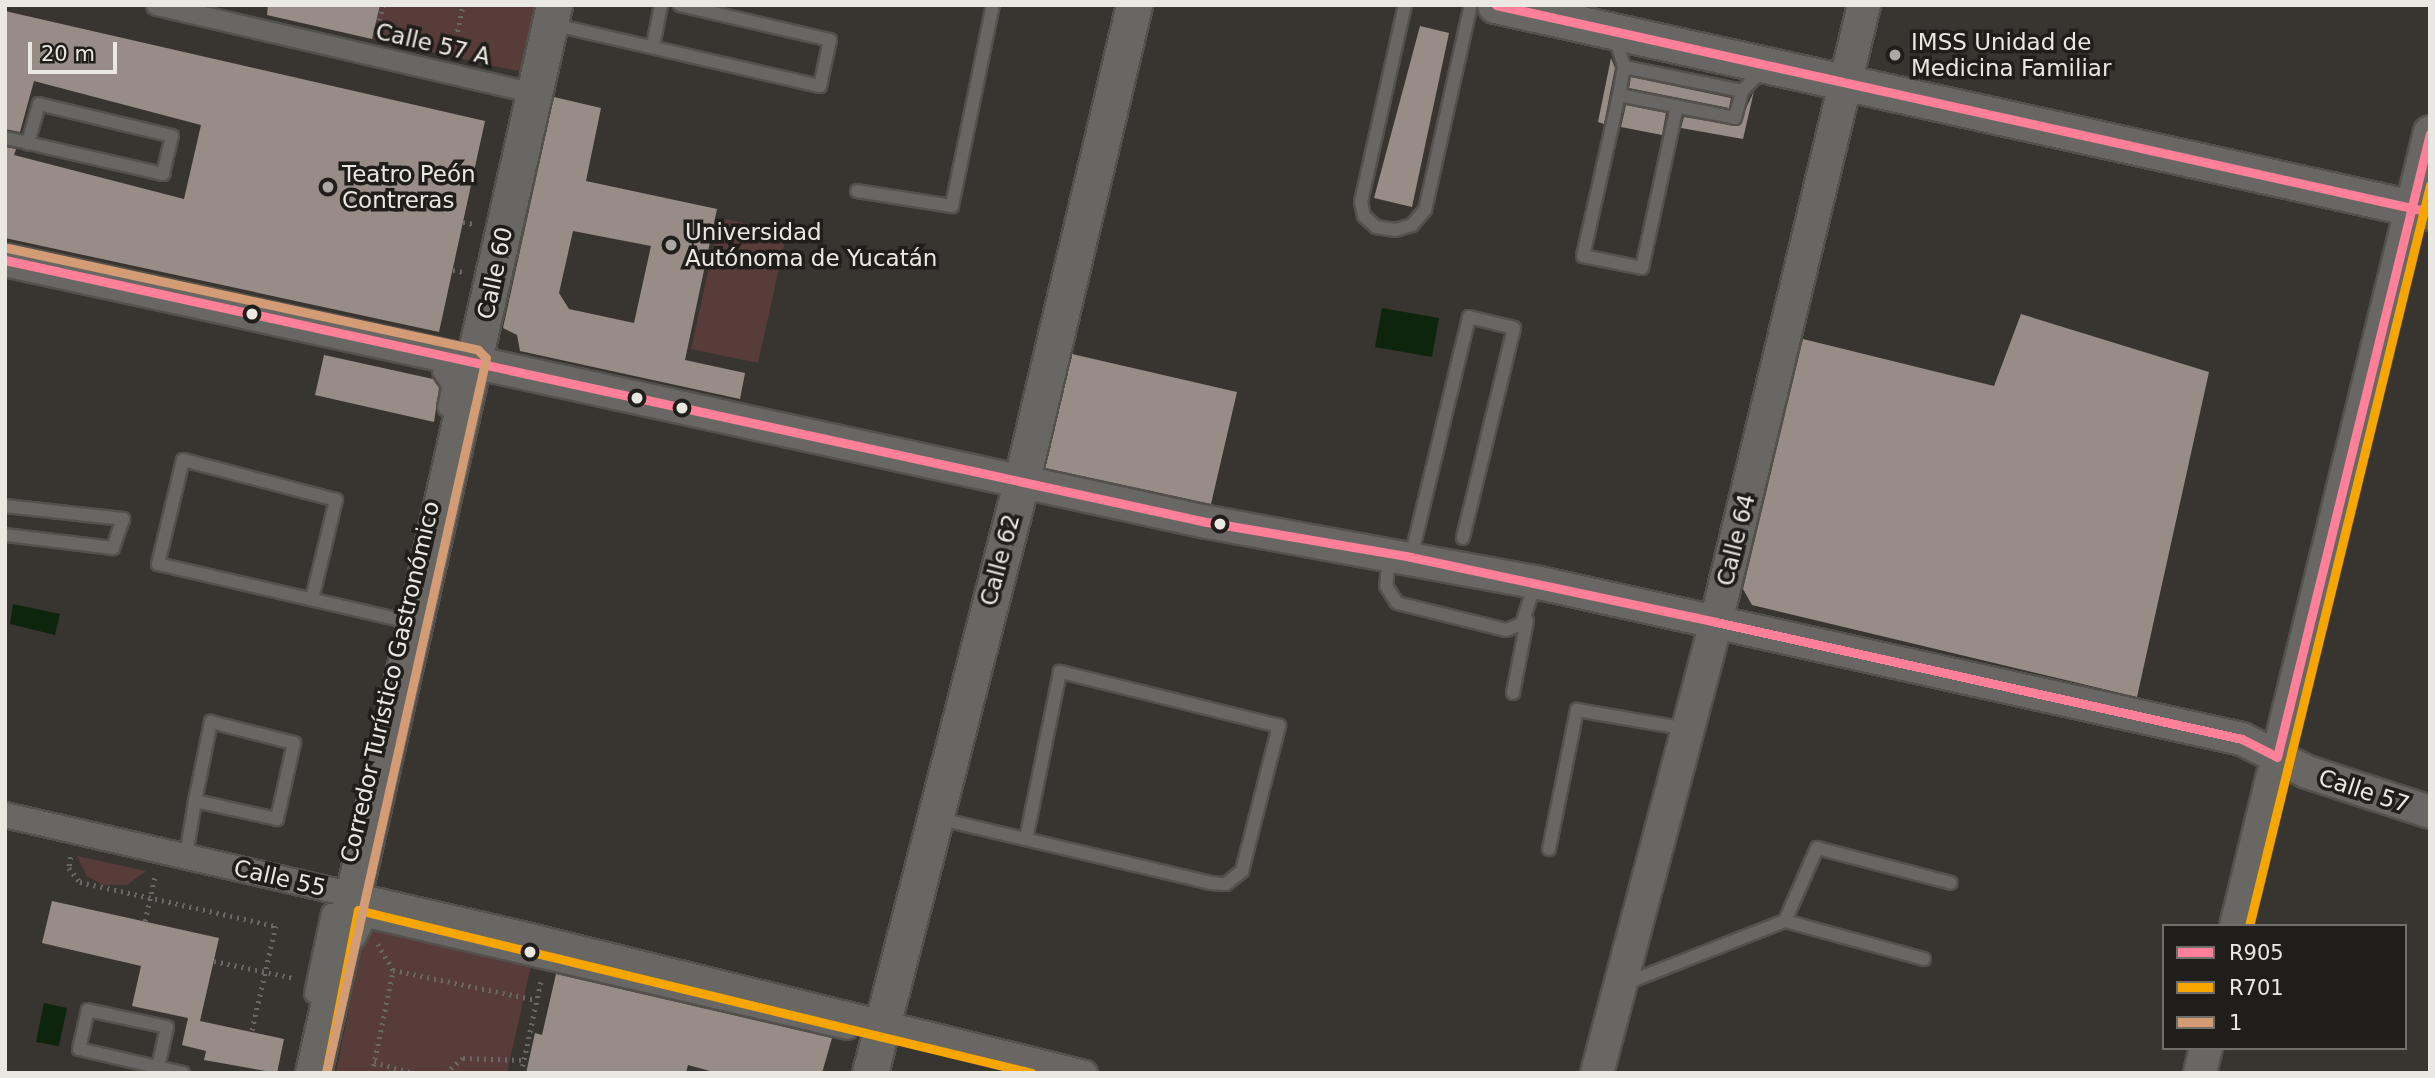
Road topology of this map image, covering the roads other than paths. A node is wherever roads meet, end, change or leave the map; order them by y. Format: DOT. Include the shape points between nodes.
graph roads {
  1 [pos="156,5"];
  2 [pos="661,5"];
  3 [pos="680,5"];
  4 [pos="993,5"];
  5 [pos="1134,5"];
  6 [pos="1405,5"];
  7 [pos="1471,5"];
  8 [pos="1495,5"];
  9 [pos="1864,5"];
  10 [pos="555,13"];
  11 [pos="1613,31"];
  12 [pos="653,47"];
  13 [pos="1768,64"];
  14 [pos="1624,67"];
  15 [pos="1845,80"];
  16 [pos="527,91"];
  17 [pos="1742,91"];
  18 [pos="1619,95"];
  19 [pos="1677,106"];
  20 [pos="2430,132"];
  21 [pos="5,138"];
  22 [pos="28,143"];
  23 [pos="857,191"];
  24 [pos="2421,209"];
  25 [pos="5,260"];
  26 [pos="481,356"];
  27 [pos="442,371"];
  28 [pos="1022,479"];
  29 [pos="5,506"];
  30 [pos="5,535"];
  31 [pos="1463,538"];
  32 [pos="1400,555"];
  33 [pos="1535,582"];
  34 [pos="312,599"];
  35 [pos="1527,616"];
  36 [pos="406,621"];
  37 [pos="1716,622"];
  38 [pos="1513,692"];
  39 [pos="1688,729"];
  40 [pos="2277,757"];
  41 [pos="195,801"];
  42 [pos="2430,813"];
  43 [pos="5,815"];
  44 [pos="932,817"];
  45 [pos="1026,839"];
  46 [pos="1549,849"];
  47 [pos="186,856"];
  48 [pos="1951,883"];
  49 [pos="341,892"];
  50 [pos="1784,920"];
  51 [pos="2236,924"];
  52 [pos="1924,959"];
  53 [pos="1620,985"];
  54 [pos="849,1002"];
  55 [pos="882,1022"];
  56 [pos="847,1029"];
  57 [pos="2206,1050"];
  58 [pos="158,1067"];
  59 [pos="183,1073"];
  60 [pos="296,1073"];
  61 [pos="313,1073"];
  62 [pos="329,1073"];
  63 [pos="870,1073"];
  64 [pos="1085,1073"];
  65 [pos="1597,1073"];
  66 [pos="2200,1073"];
  1 -- 16 [label="street, Calle 57 A"];
  2 -- 12 [label="lane"];
  3 -- 12 [label="lane" via="830,40 820,86"];
  4 -- 23 [label="lane" via="952,206"];
  5 -- 28 [label="main road, Calle 62"];
  6 -- 7 [label="lane" via="1361,202 1364,216 1376,227 1395,230 1412,225 1425,210"];
  8 -- 11 [label="main road"];
  9 -- 15 [label="street, Calle 64"];
  10 -- 12 [label="lane"];
  10 -- 16 [label="main road, Calle 60"];
  10 -- 26 [label="street, Corredor Turístico Gastronómico"];
  11 -- 13 [label="main road"];
  11 -- 14 [label="lane"];
  13 -- 15 [label="main road"];
  13 -- 17 [label="lane"];
  14 -- 17 [label="lane"];
  14 -- 18 [label="lane"];
  15 -- 24 [label="main road"];
  15 -- 37 [label="street, Calle 64"];
  16 -- 26 [label="main road, Calle 60"];
  17 -- 19 [label="lane" via="1735,118"];
  18 -- 19 [label="lane"];
  18 -- 19 [label="lane" via="1583,256 1642,268"];
  20 -- 24 [label="street"];
  21 -- 22 [label="lane"];
  22 -- 22 [label="lane" via="163,174 172,136 39,104"];
  24 -- 40 [label="street"];
  25 -- 26 [label="street, Calle 57"];
  26 -- 28 [label="street, Calle 57"];
  26 -- 36 [label="main road, Calle 60"];
  26 -- 54 [label="street, Corredor Turístico Gastronómico" via="482,399 369,878 372,887"];
  27 -- 36 [label="street, Corredor Turístico Gastronómico" via="452,385"];
  28 -- 32 [label="street, Calle 57" via="1207,522"];
  28 -- 44 [label="main road, Calle 62"];
  29 -- 30 [label="lane" via="123,519 113,548"];
  31 -- 32 [label="lane" via="1514,328 1469,317"];
  32 -- 33 [label="street, Calle 57"];
  32 -- 35 [label="lane" via="1386,586 1406,608 1506,630 1522,624"];
  33 -- 35 [label="lane"];
  33 -- 37 [label="street, Calle 57"];
  34 -- 34 [label="lane" via="158,564 183,460 337,499"];
  34 -- 36 [label="lane"];
  35 -- 38 [label="lane"];
  36 -- 49 [label="main road, Calle 60"];
  37 -- 39 [label="street, Calle 64"];
  37 -- 40 [label="street, Calle 57" via="2242,738"];
  39 -- 46 [label="lane" via="1577,710"];
  39 -- 53 [label="street, Calle 64"];
  40 -- 42 [label="street, Calle 57" via="2306,772"];
  40 -- 51 [label="street"];
  41 -- 41 [label="lane" via="211,722 294,743 277,820"];
  41 -- 47 [label="lane"];
  43 -- 47 [label="street, Calle 55"];
  44 -- 45 [label="lane"];
  44 -- 55 [label="main road, Calle 62"];
  45 -- 45 [label="lane" via="1226,884 1242,871 1279,726 1060,672"];
  47 -- 49 [label="street, Calle 55"];
  48 -- 50 [label="lane" via="1817,848"];
  49 -- 55 [label="street, Calle 55"];
  49 -- 60 [label="street"];
  49 -- 61 [label="main road, Calle 60"];
  50 -- 52 [label="lane"];
  50 -- 53 [label="lane"];
  53 -- 65 [label="street, Calle 64"];
  55 -- 63 [label="main road, Calle 62"];
  55 -- 64 [label="street, Calle 55"];
  56 -- 62 [label="street" via="366,917 358,923"];
  57 -- 66 [label="street"];
  58 -- 58 [label="lane" via="79,1049 88,1010 167,1027"];
  58 -- 59 [label="lane"];
}
